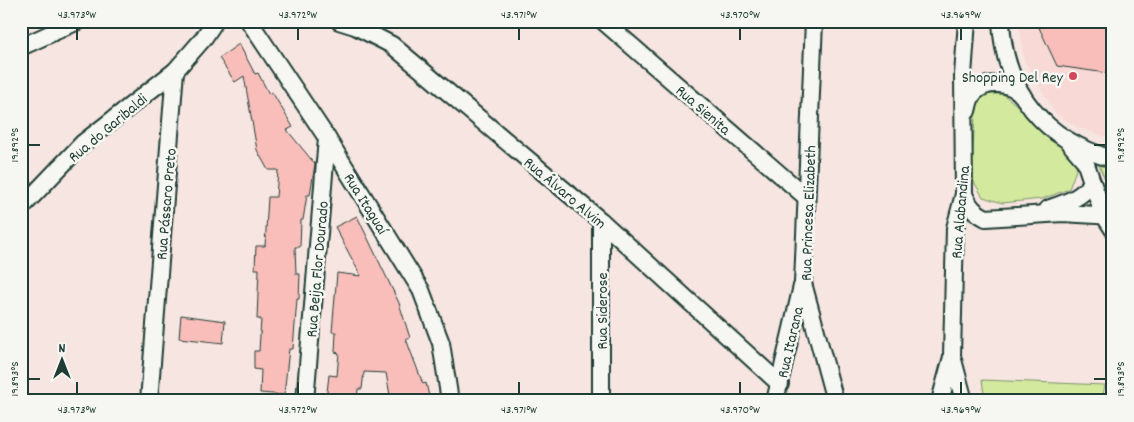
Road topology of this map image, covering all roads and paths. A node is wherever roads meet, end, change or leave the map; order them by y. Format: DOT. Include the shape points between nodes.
graph roads {
  1 [pos="78,21"];
  2 [pos="215,21"];
  3 [pos="249,21"];
  4 [pos="339,21"];
  5 [pos="602,21"];
  6 [pos="814,21"];
  7 [pos="967,21"];
  8 [pos="1001,21"];
  9 [pos="21,46"];
  10 [pos="175,71"];
  11 [pos="1025,99"];
  12 [pos="965,120"];
  13 [pos="327,138"];
  14 [pos="1068,141"];
  15 [pos="1113,159"];
  16 [pos="1092,182"];
  17 [pos="964,194"];
  18 [pos="806,197"];
  19 [pos="21,208"];
  20 [pos="1036,213"];
  21 [pos="1108,215"];
  22 [pos="601,221"];
  23 [pos="1113,229"];
  24 [pos="803,283"];
  25 [pos="952,356"];
  26 [pos="780,384"];
  27 [pos="149,401"];
  28 [pos="305,401"];
  29 [pos="450,401"];
  30 [pos="601,401"];
  31 [pos="776,401"];
  32 [pos="835,401"];
  33 [pos="940,401"];
  34 [pos="964,401"];
  1 -- 9 [label="street"];
  2 -- 10 [label="street"];
  3 -- 13 [label="street, Rua Itaguaí"];
  4 -- 22 [label="street, Rua Álvaro Alvim" via="392,45"];
  5 -- 18 [label="street, Rua Sienita"];
  6 -- 18 [label="street, Rua Princesa Elizabeth"];
  7 -- 12 [label="street, Rua Alabandina" via="963,75"];
  8 -- 11 [label="street" via="1007,64"];
  10 -- 19 [label="street, Rua do Garibaldi" via="83,143"];
  10 -- 27 [label="street, Rua Pássaro Preto"];
  11 -- 12 [label="street" via="1008,85 989,85 975,91 970,98"];
  11 -- 14 [label="street" via="1036,116"];
  12 -- 17 [label="street, Rua Alabandina"];
  13 -- 28 [label="street, Rua Beija Flor Dourado"];
  13 -- 29 [label="street, Rua Itaguaí" via="421,290 441,343"];
  14 -- 15 [label="street"];
  14 -- 16 [label="street" via="1085,161"];
  16 -- 20 [label="street" via="1088,190 1079,196"];
  16 -- 21 [label="street"];
  17 -- 20 [label="street" via="970,207 986,218"];
  17 -- 25 [label="street, Rua Alabandina" via="955,228"];
  18 -- 24 [label="street, Rua Princesa Elizabeth"];
  20 -- 21 [label="street"];
  21 -- 23 [label="street"];
  22 -- 26 [label="street, Rua Álvaro Alvim"];
  22 -- 30 [label="street, Rua Siderose"];
  24 -- 26 [label="street, Rua Itarana"];
  24 -- 32 [label="street, Rua Princesa Elizabeth"];
  25 -- 33 [label="street"];
  25 -- 34 [label="street, Rua Alabandina"];
  26 -- 31 [label="street, Rua Itarana"];
}
